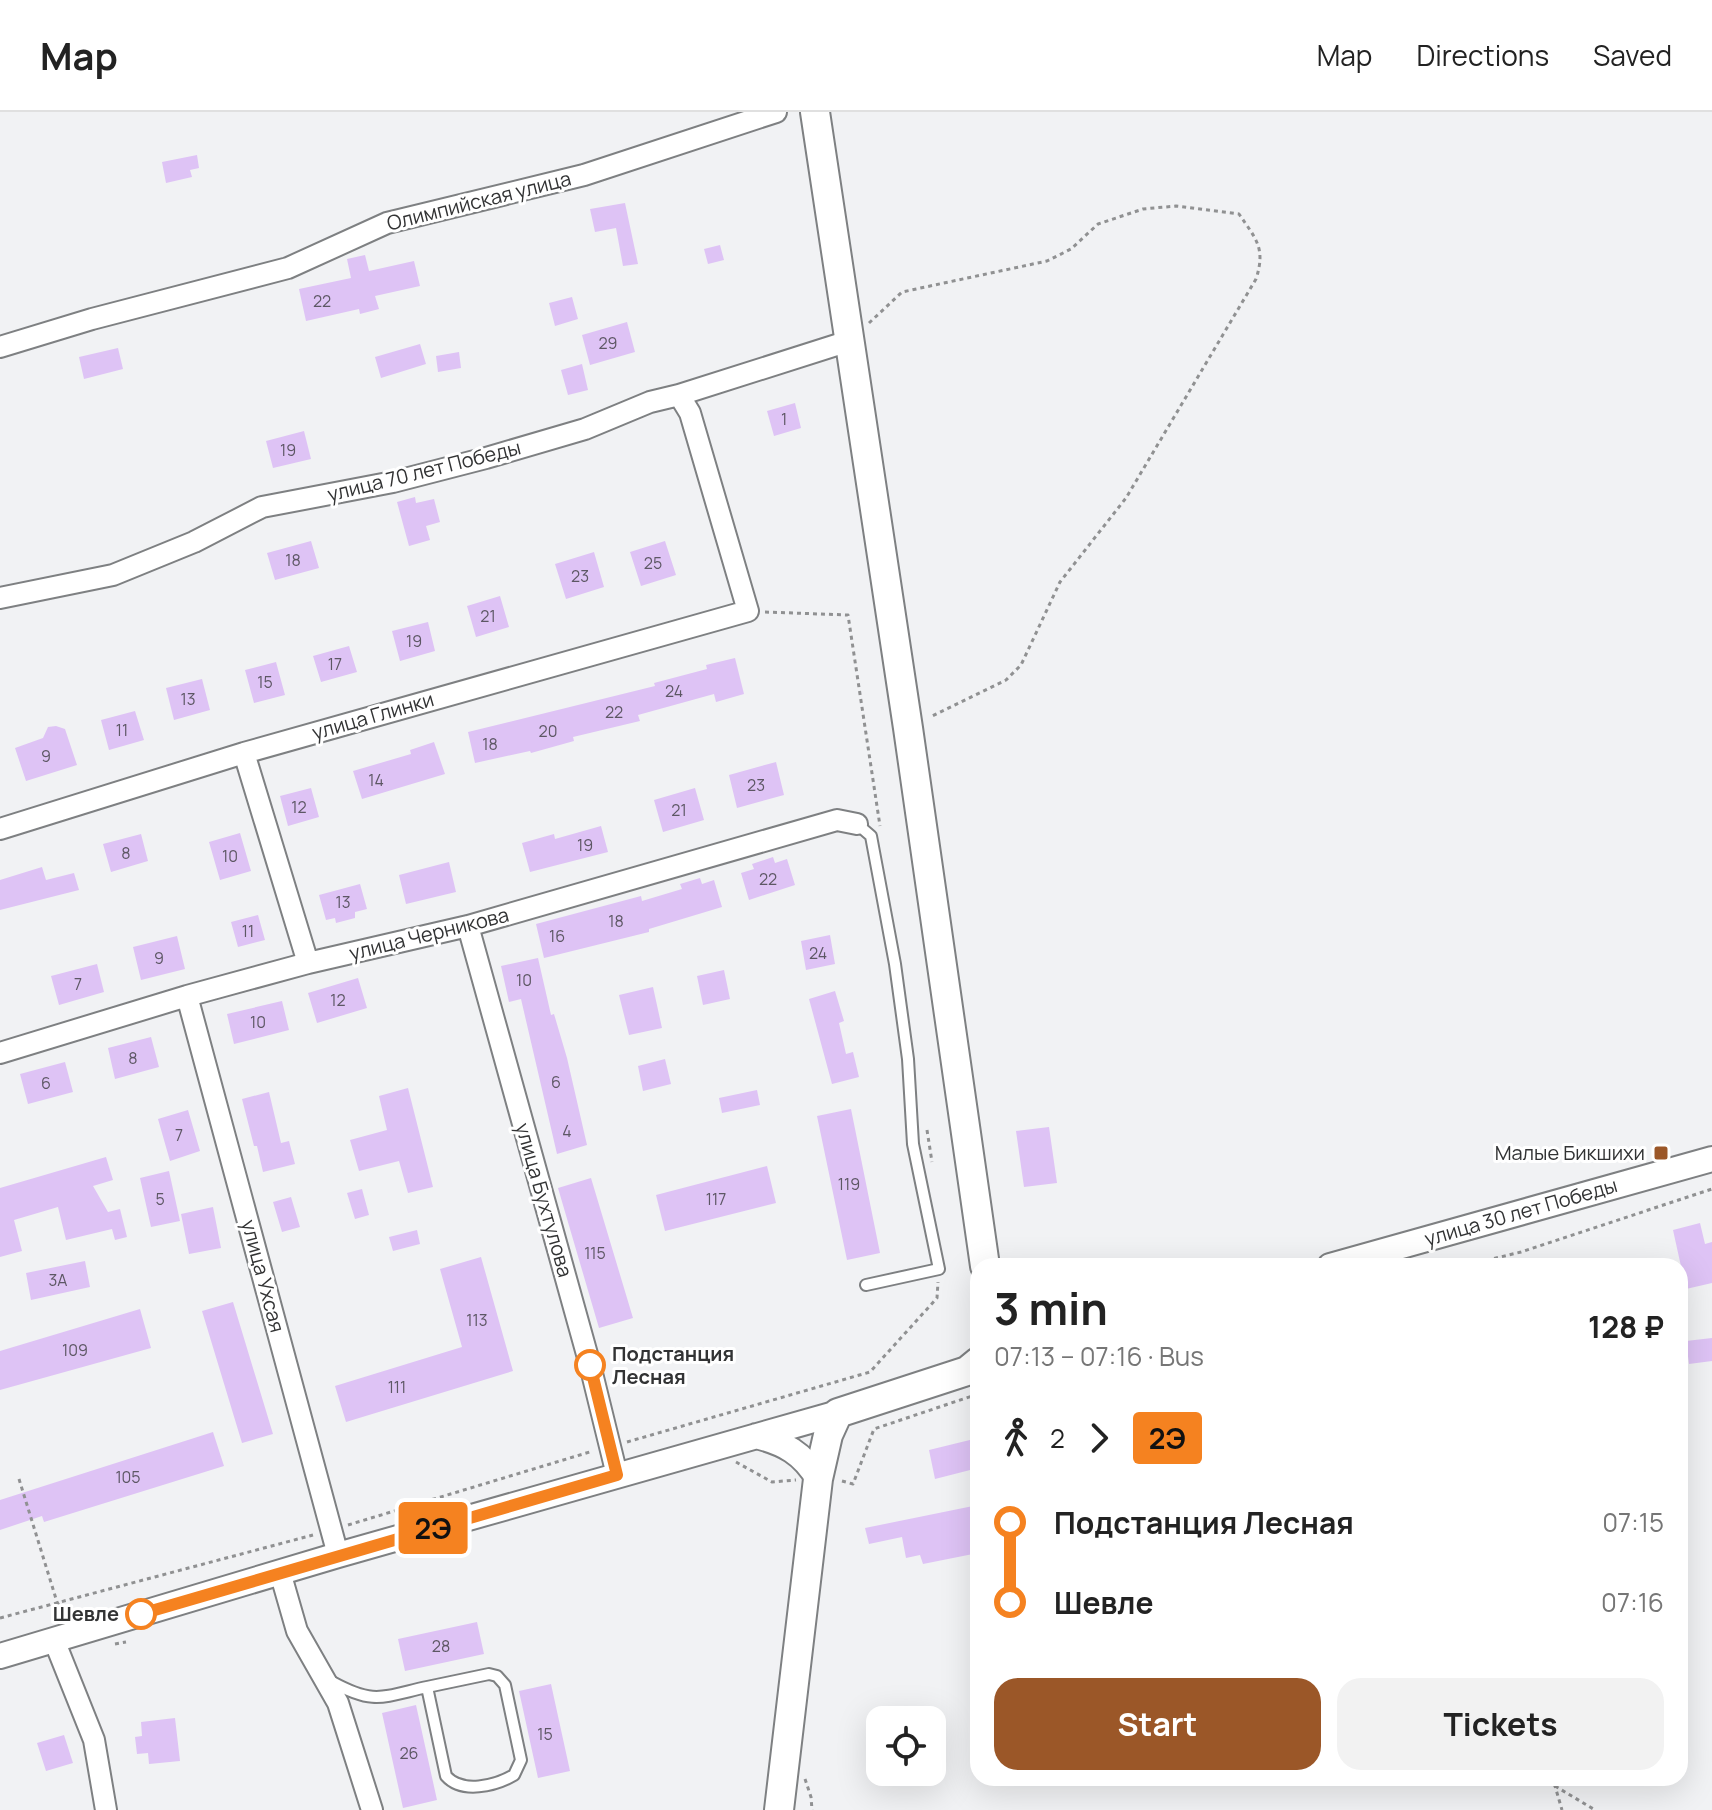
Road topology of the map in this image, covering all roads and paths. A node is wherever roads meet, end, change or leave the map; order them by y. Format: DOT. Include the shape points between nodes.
graph roads {
  1 [pos="776,112"];
  2 [pos="815,112"];
  3 [pos="849,341"];
  4 [pos="0,347"];
  5 [pos="679,395"];
  6 [pos="0,598"];
  7 [pos="908,728"];
  8 [pos="244,753"];
  9 [pos="857,824"];
  10 [pos="0,829"];
  11 [pos="468,926"];
  12 [pos="308,963"];
  13 [pos="187,996"];
  14 [pos="0,1053"];
  15 [pos="1712,1159"];
  16 [pos="1712,1189"];
  17 [pos="984,1258"];
  18 [pos="1359,1258"];
  19 [pos="1496,1258"];
  20 [pos="939,1269"];
  21 [pos="866,1285"];
  22 [pos="970,1375"];
  23 [pos="970,1377"];
  24 [pos="838,1413"];
  25 [pos="756,1436"];
  26 [pos="608,1447"];
  27 [pos="735,1461"];
  28 [pos="617,1475"];
  29 [pos="19,1479"];
  30 [pos="818,1479"];
  31 [pos="331,1530"];
  32 [pos="338,1555"];
  33 [pos="280,1572"];
  34 [pos="57,1602"];
  35 [pos="0,1618"];
  36 [pos="65,1637"];
  37 [pos="126,1642"];
  38 [pos="113,1645"];
  39 [pos="0,1656"];
  40 [pos="326,1680"];
  41 [pos="427,1687"];
  42 [pos="1555,1786"];
  43 [pos="106,1810"];
  44 [pos="372,1810"];
  45 [pos="779,1810"];
  46 [pos="1562,1810"];
  47 [pos="1595,1810"];
  1 -- 4 [label="street, Олимпийская улица" via="584,175 387,223 288,268"];
  2 -- 3 [label="main road"];
  3 -- 5 [label="street, улица 70 лет Победы"];
  3 -- 7 [label="main road"];
  3 -- 7 [label="path" via="902,292 1047,261 1071,249 1098,224 1143,209 1176,206 1239,214 1259,243 1262,261 1256,279 1126,498 1060,582 1021,665 1006,680"];
  5 -- 6 [label="street, улица 70 лет Победы" via="486,458 262,507 113,575"];
  5 -- 8 [label="street, улица Глинки" via="690,413 748,611"];
  7 -- 17 [label="main road"];
  8 -- 10 [label="street, улица Глинки"];
  8 -- 12 [label="street"];
  9 -- 11 [label="street, улица Черникова" via="837,820"];
  9 -- 20 [label="lane" via="871,836 895,964 913,1144"];
  11 -- 12 [label="street, улица Черникова"];
  11 -- 26 [label="street, улица Бухтулова"];
  12 -- 13 [label="street, улица Черникова"];
  13 -- 14 [label="street, улица Черникова"];
  13 -- 31 [label="street, улица Ухсая"];
  15 -- 18 [label="street, улица 30 лет Победы"];
  16 -- 19 [label="path"];
  20 -- 21 [label="lane"];
  20 -- 26 [label="path" via="937,1298 870,1372"];
  22 -- 24 [label="main road"];
  23 -- 30 [label="path" via="874,1429 853,1484"];
  24 -- 25 [label="street"];
  24 -- 30 [label="main road"];
  25 -- 28 [label="street"];
  25 -- 30 [label="street" via="794,1451"];
  26 -- 28 [label="street, улица Бухтулова"];
  26 -- 31 [label="path"];
  27 -- 30 [label="path" via="772,1482"];
  28 -- 32 [label="street"];
  29 -- 34 [label="path"];
  30 -- 45 [label="main road"];
  31 -- 32 [label="street, улица Ухсая"];
  31 -- 34 [label="path"];
  32 -- 33 [label="street"];
  33 -- 36 [label="street"];
  33 -- 40 [label="street" via="297,1631"];
  34 -- 35 [label="path"];
  34 -- 36 [label="path"];
  36 -- 39 [label="street"];
  36 -- 43 [label="street" via="94,1740"];
  37 -- 38 [label="path"];
  40 -- 41 [label="lane" via="373,1699"];
  40 -- 44 [label="street" via="343,1716"];
  41 -- 41 [label="lane" via="446,1776 452,1783 472,1787 514,1775 521,1760 500,1679 489,1674"];
  42 -- 46 [label="path"];
  42 -- 47 [label="path"];
}
